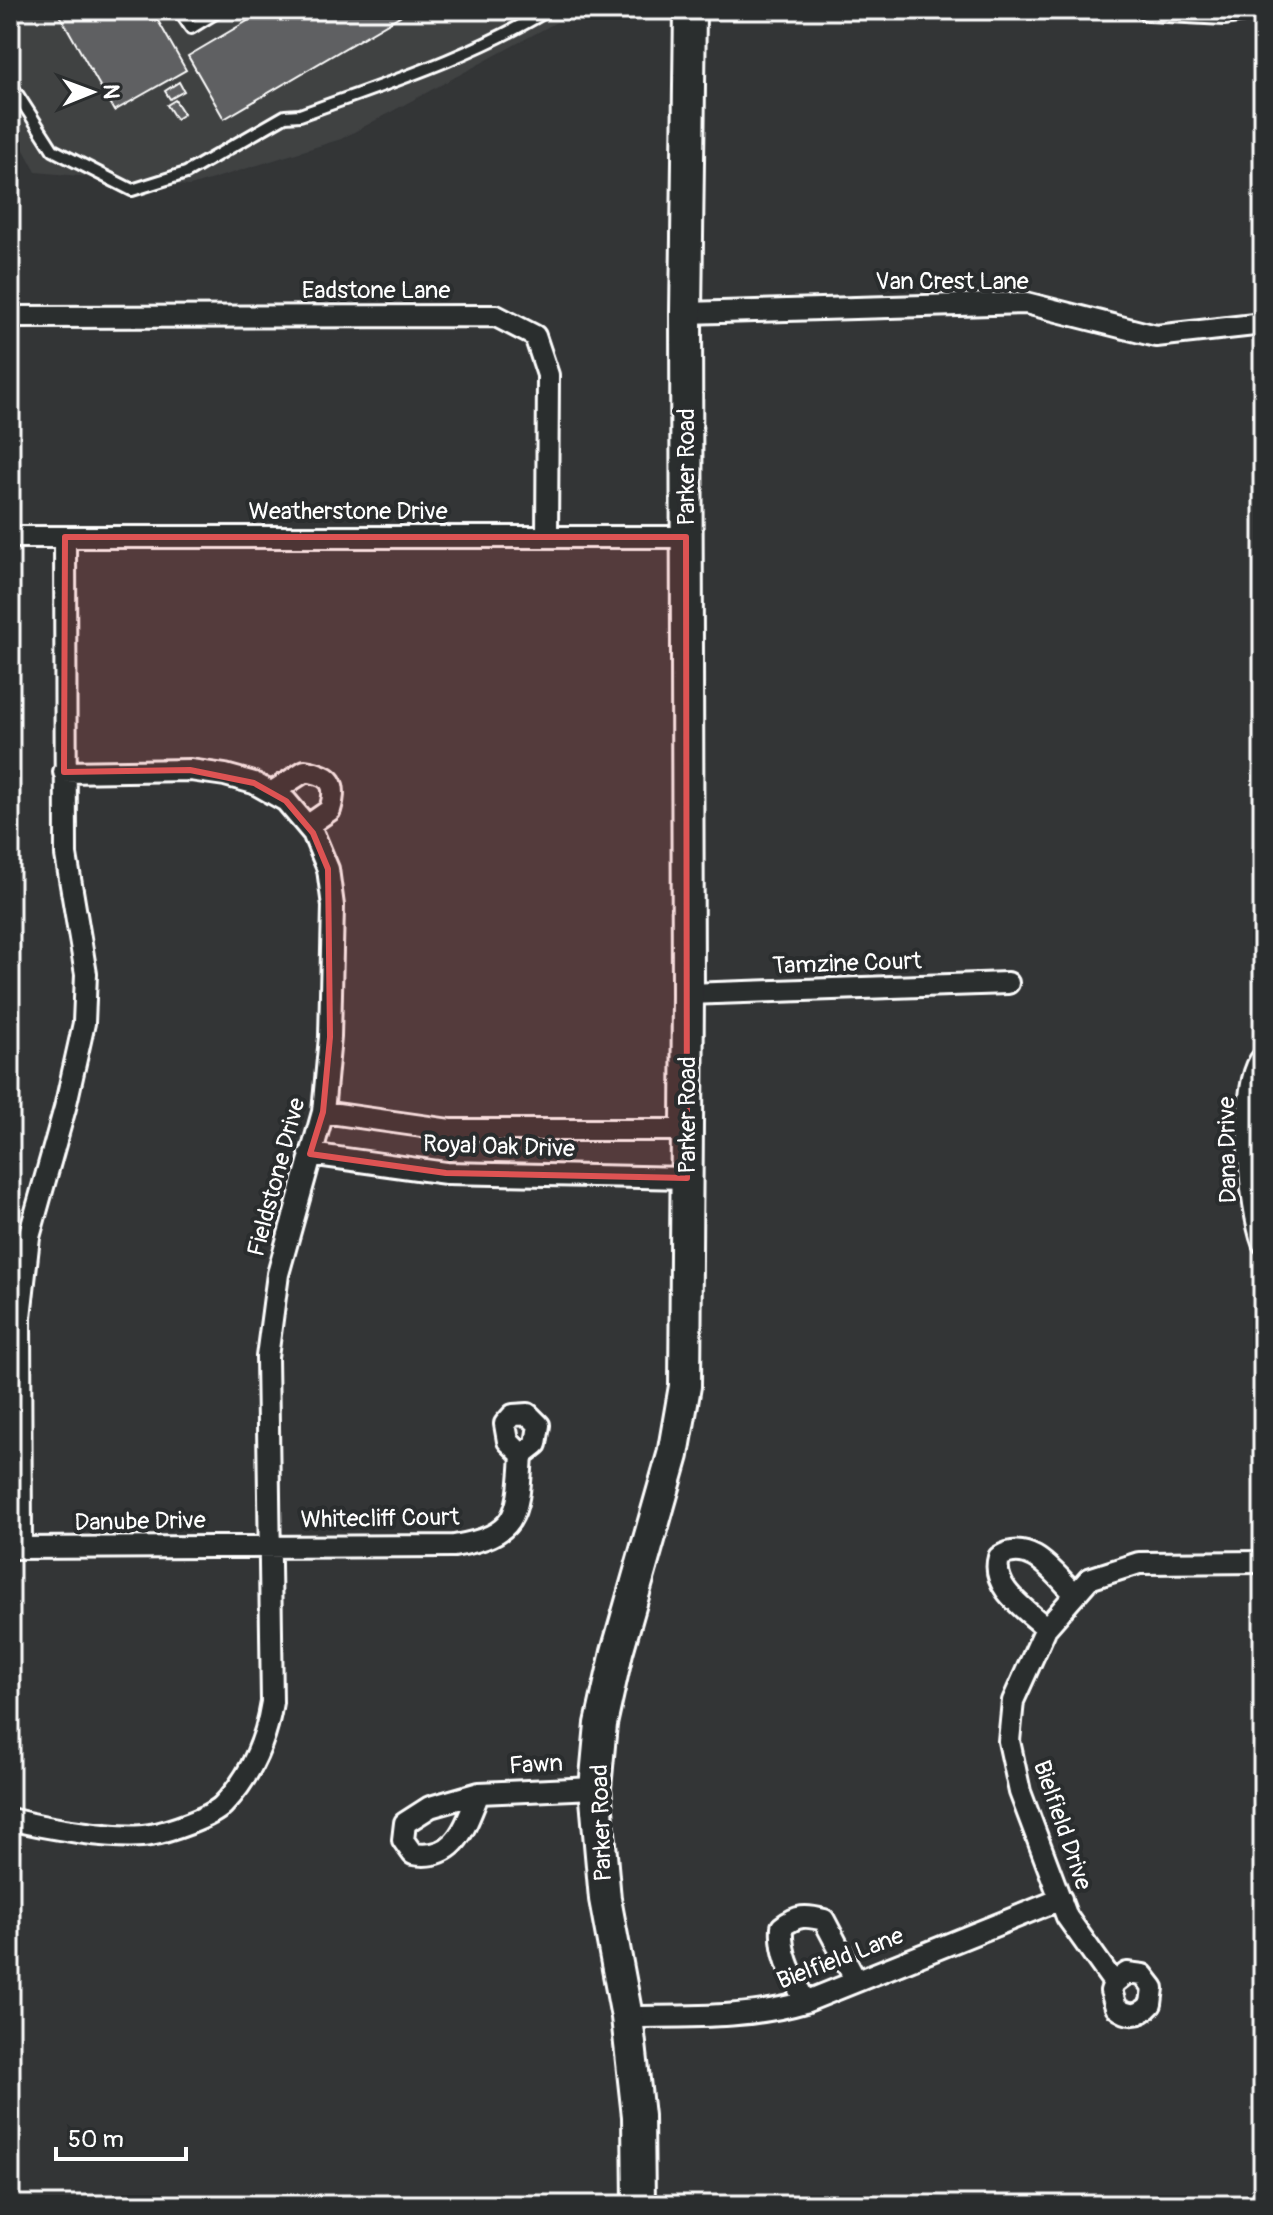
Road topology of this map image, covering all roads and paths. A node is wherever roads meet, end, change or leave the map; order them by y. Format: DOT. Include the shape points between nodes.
graph roads {
  1 [pos="179,10"];
  2 [pos="220,10"];
  3 [pos="548,10"];
  4 [pos="690,10"];
  5 [pos="1148,10"];
  6 [pos="1251,10"];
  7 [pos="10,83"];
  8 [pos="686,313"];
  9 [pos="10,317"];
  10 [pos="1263,324"];
  11 [pos="10,537"];
  12 [pos="65,537"];
  13 [pos="547,537"];
  14 [pos="686,537"];
  15 [pos="64,772"];
  16 [pos="271,793"];
  17 [pos="307,826"];
  18 [pos="1008,983"];
  19 [pos="688,994"];
  20 [pos="1263,1057"];
  21 [pos="323,1112"];
  22 [pos="687,1130"];
  23 [pos="310,1154"];
  24 [pos="687,1178"];
  25 [pos="1263,1243"];
  26 [pos="522,1455"];
  27 [pos="271,1546"];
  28 [pos="16,1548"];
  29 [pos="1263,1562"];
  30 [pos="1074,1593"];
  31 [pos="1046,1628"];
  32 [pos="595,1788"];
  33 [pos="479,1793"];
  34 [pos="10,1819"];
  35 [pos="1061,1899"];
  36 [pos="856,1981"];
  37 [pos="1114,1983"];
  38 [pos="805,2002"];
  39 [pos="627,2017"];
  40 [pos="639,2205"];
  1 -- 2 [label="lane" via="191,28"];
  3 -- 7 [label="lane" via="474,50 300,115 285,116 186,173 132,190 53,150"];
  4 -- 8 [label="main road, Parker Road"];
  5 -- 6 [label="street"];
  8 -- 10 [label="street, Van Crest Lane" via="1026,303 1156,336"];
  8 -- 14 [label="main road, Parker Road"];
  9 -- 13 [label="street, Eadstone Lane" via="496,316 535,336 548,375"];
  11 -- 12 [label="street, Weatherstone Drive"];
  12 -- 13 [label="street, Weatherstone Drive"];
  12 -- 15 [label="street"];
  13 -- 14 [label="street, Weatherstone Drive"];
  14 -- 19 [label="main road, Parker Road"];
  15 -- 16 [label="street, Fieldstone Drive" via="190,770 254,783"];
  15 -- 28 [label="street" via="66,855 86,974 84,1023 29,1237 20,1317"];
  16 -- 17 [label="street, Fieldstone Drive" via="286,801"];
  16 -- 17 [label="street" via="305,771 323,774 334,791 330,810"];
  17 -- 21 [label="street, Fieldstone Drive" via="328,869 333,906"];
  18 -- 19 [label="street, Tamzine Court"];
  19 -- 22 [label="main road, Parker Road"];
  20 -- 25 [label="street, Dana Drive" via="1249,1097 1255,1223"];
  21 -- 22 [label="street, Royal Oak Drive" via="450,1130"];
  21 -- 23 [label="street, Fieldstone Drive"];
  22 -- 24 [label="main road, Parker Road"];
  23 -- 24 [label="street, Royal Oak Drive" via="446,1173"];
  23 -- 27 [label="street, Fieldstone Drive" via="278,1274 267,1357"];
  24 -- 32 [label="main road, Parker Road" via="685,1386 673,1455 617,1652 601,1724"];
  26 -- 27 [label="street, Whitecliff Court" via="519,1500 508,1526 483,1541 454,1546"];
  27 -- 28 [label="street, Danube Drive"];
  27 -- 34 [label="street, Fieldstone Drive" via="272,1702 267,1731 256,1758 221,1807 148,1836"];
  29 -- 30 [label="street, Bielfield Drive" via="1139,1563 1089,1579"];
  30 -- 31 [label="street, Bielfield Drive"];
  30 -- 31 [label="street" via="1038,1557 1021,1551 999,1557 999,1581"];
  31 -- 35 [label="street, Bielfield Drive" via="1013,1701 1009,1741 1020,1792"];
  32 -- 33 [label="street, Fawn"];
  32 -- 39 [label="main road, Parker Road" via="605,1899"];
  35 -- 36 [label="street, Bielfield Lane"];
  35 -- 37 [label="street, Bielfield Drive" via="1067,1917"];
  36 -- 38 [label="street, Bielfield Lane"];
  36 -- 38 [label="street" via="824,1920 794,1917 782,1927 781,1943"];
  38 -- 39 [label="street, Bielfield Lane" via="741,2015"];
  39 -- 40 [label="main road, Parker Road" via="638,2116"];
}
